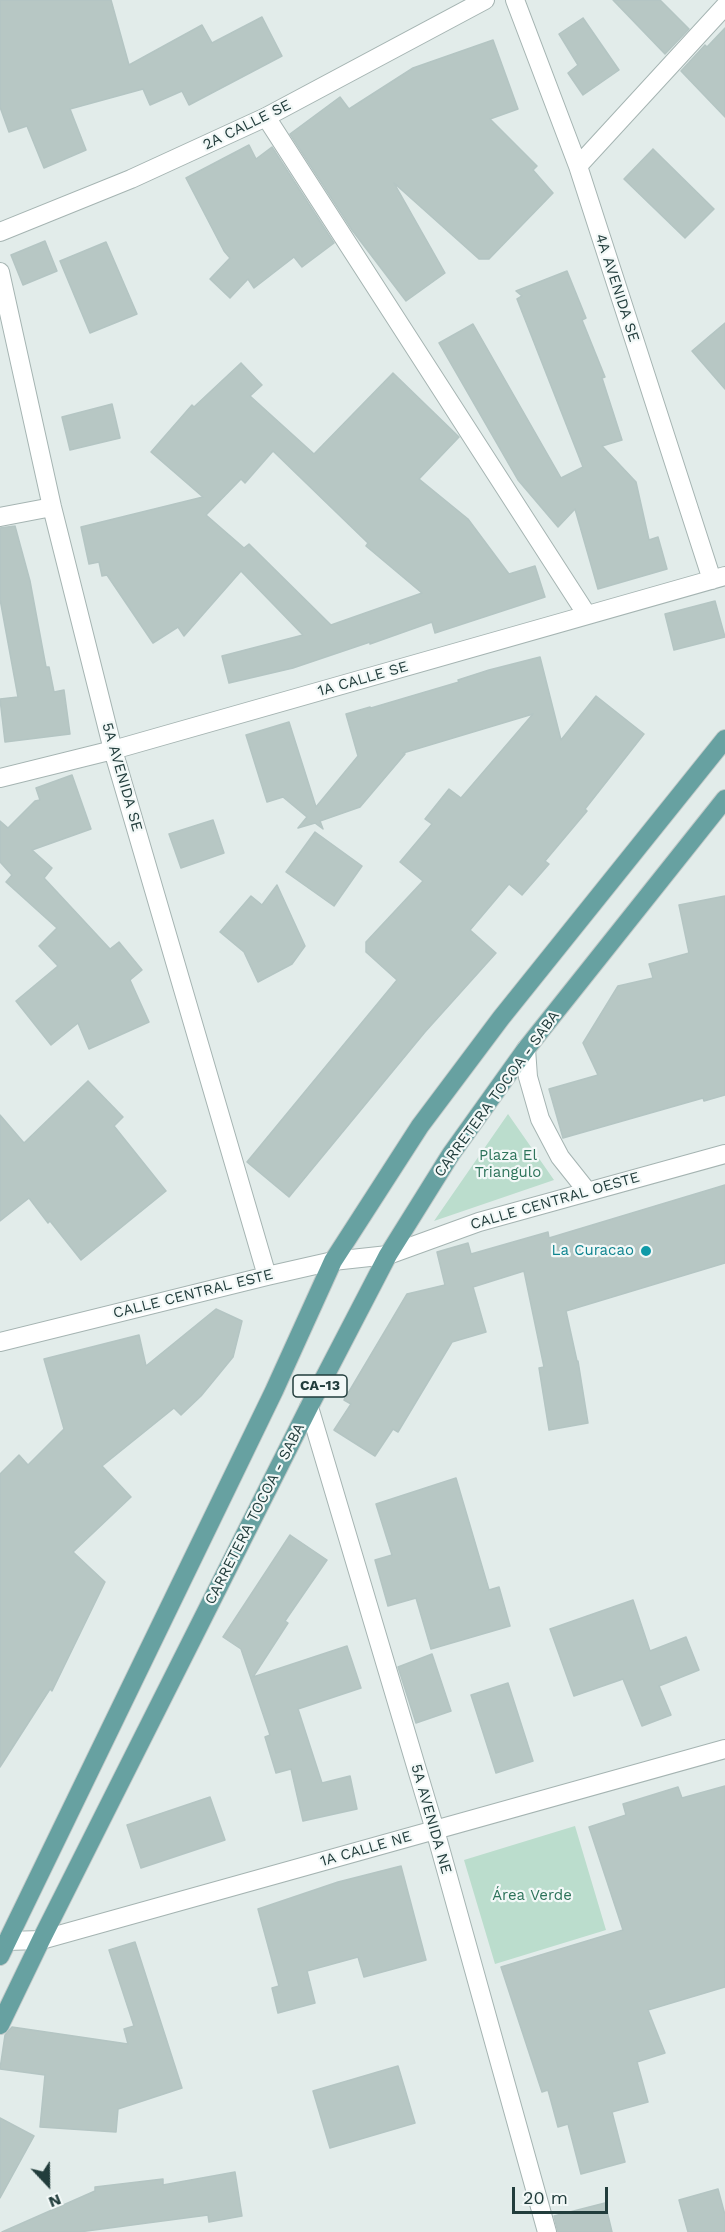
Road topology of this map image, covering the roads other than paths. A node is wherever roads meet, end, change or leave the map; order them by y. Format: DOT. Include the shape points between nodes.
graph roads {
  1 [pos="485,0"];
  2 [pos="515,0"];
  3 [pos="725,6"];
  4 [pos="266,117"];
  5 [pos="578,166"];
  6 [pos="0,232"];
  7 [pos="0,272"];
  8 [pos="52,507"];
  9 [pos="0,517"];
  10 [pos="718,578"];
  11 [pos="587,615"];
  12 [pos="725,739"];
  13 [pos="113,750"];
  14 [pos="0,778"];
  15 [pos="725,799"];
  16 [pos="526,1049"];
  17 [pos="725,1154"];
  18 [pos="587,1191"];
  19 [pos="388,1255"];
  20 [pos="333,1261"];
  21 [pos="267,1276"];
  22 [pos="0,1342"];
  23 [pos="309,1407"];
  24 [pos="725,1749"];
  25 [pos="435,1830"];
  26 [pos="41,1940"];
  27 [pos="3,1949"];
  28 [pos="0,2025"];
  29 [pos="547,2232"];
  1 -- 4 [label="street, 2A CALLE SE"];
  2 -- 5 [label="street, 4A AVENIDA SE"];
  3 -- 5 [label="street"];
  4 -- 6 [label="street, 2A CALLE SE" via="131,179"];
  4 -- 11 [label="street"];
  5 -- 10 [label="street, 4A AVENIDA SE"];
  7 -- 8 [label="street, 5A AVENIDA SE"];
  8 -- 9 [label="street"];
  8 -- 13 [label="street, 5A AVENIDA SE"];
  10 -- 11 [label="street, 1A CALLE SE"];
  11 -- 13 [label="street, 1A CALLE SE"];
  12 -- 20 [label="main road, CA-13" via="494,1027 420,1126"];
  13 -- 14 [label="street, 1A CALLE SE"];
  13 -- 21 [label="street, 5A AVENIDA SE"];
  15 -- 16 [label="main road, CARRETERA TOCOA - SABA / CA-13"];
  16 -- 18 [label="street" via="528,1077 540,1119 560,1157"];
  16 -- 19 [label="main road, CARRETERA TOCOA - SABA / CA-13" via="451,1154"];
  17 -- 18 [label="street, CALLE CENTRAL OESTE"];
  18 -- 19 [label="street, CALLE CENTRAL OESTE" via="479,1222"];
  19 -- 20 [label="street, CALLE CENTRAL ESTE"];
  19 -- 23 [label="main road, CARRETERA TOCOA - SABA / CA-13"];
  20 -- 21 [label="street, CALLE CENTRAL ESTE"];
  20 -- 27 [label="main road, CA-13"];
  21 -- 22 [label="street, CALLE CENTRAL ESTE"];
  23 -- 25 [label="street, 5A AVENIDA NE"];
  23 -- 26 [label="main road, CARRETERA TOCOA - SABA / CA-13"];
  24 -- 25 [label="street, 1A CALLE NE"];
  25 -- 26 [label="street, 1A CALLE NE"];
  25 -- 29 [label="street, 5A AVENIDA NE"];
  26 -- 27 [label="street, 1A CALLE NE"];
  26 -- 28 [label="main road, CARRETERA TOCOA - SABA / CA-13"];
}
